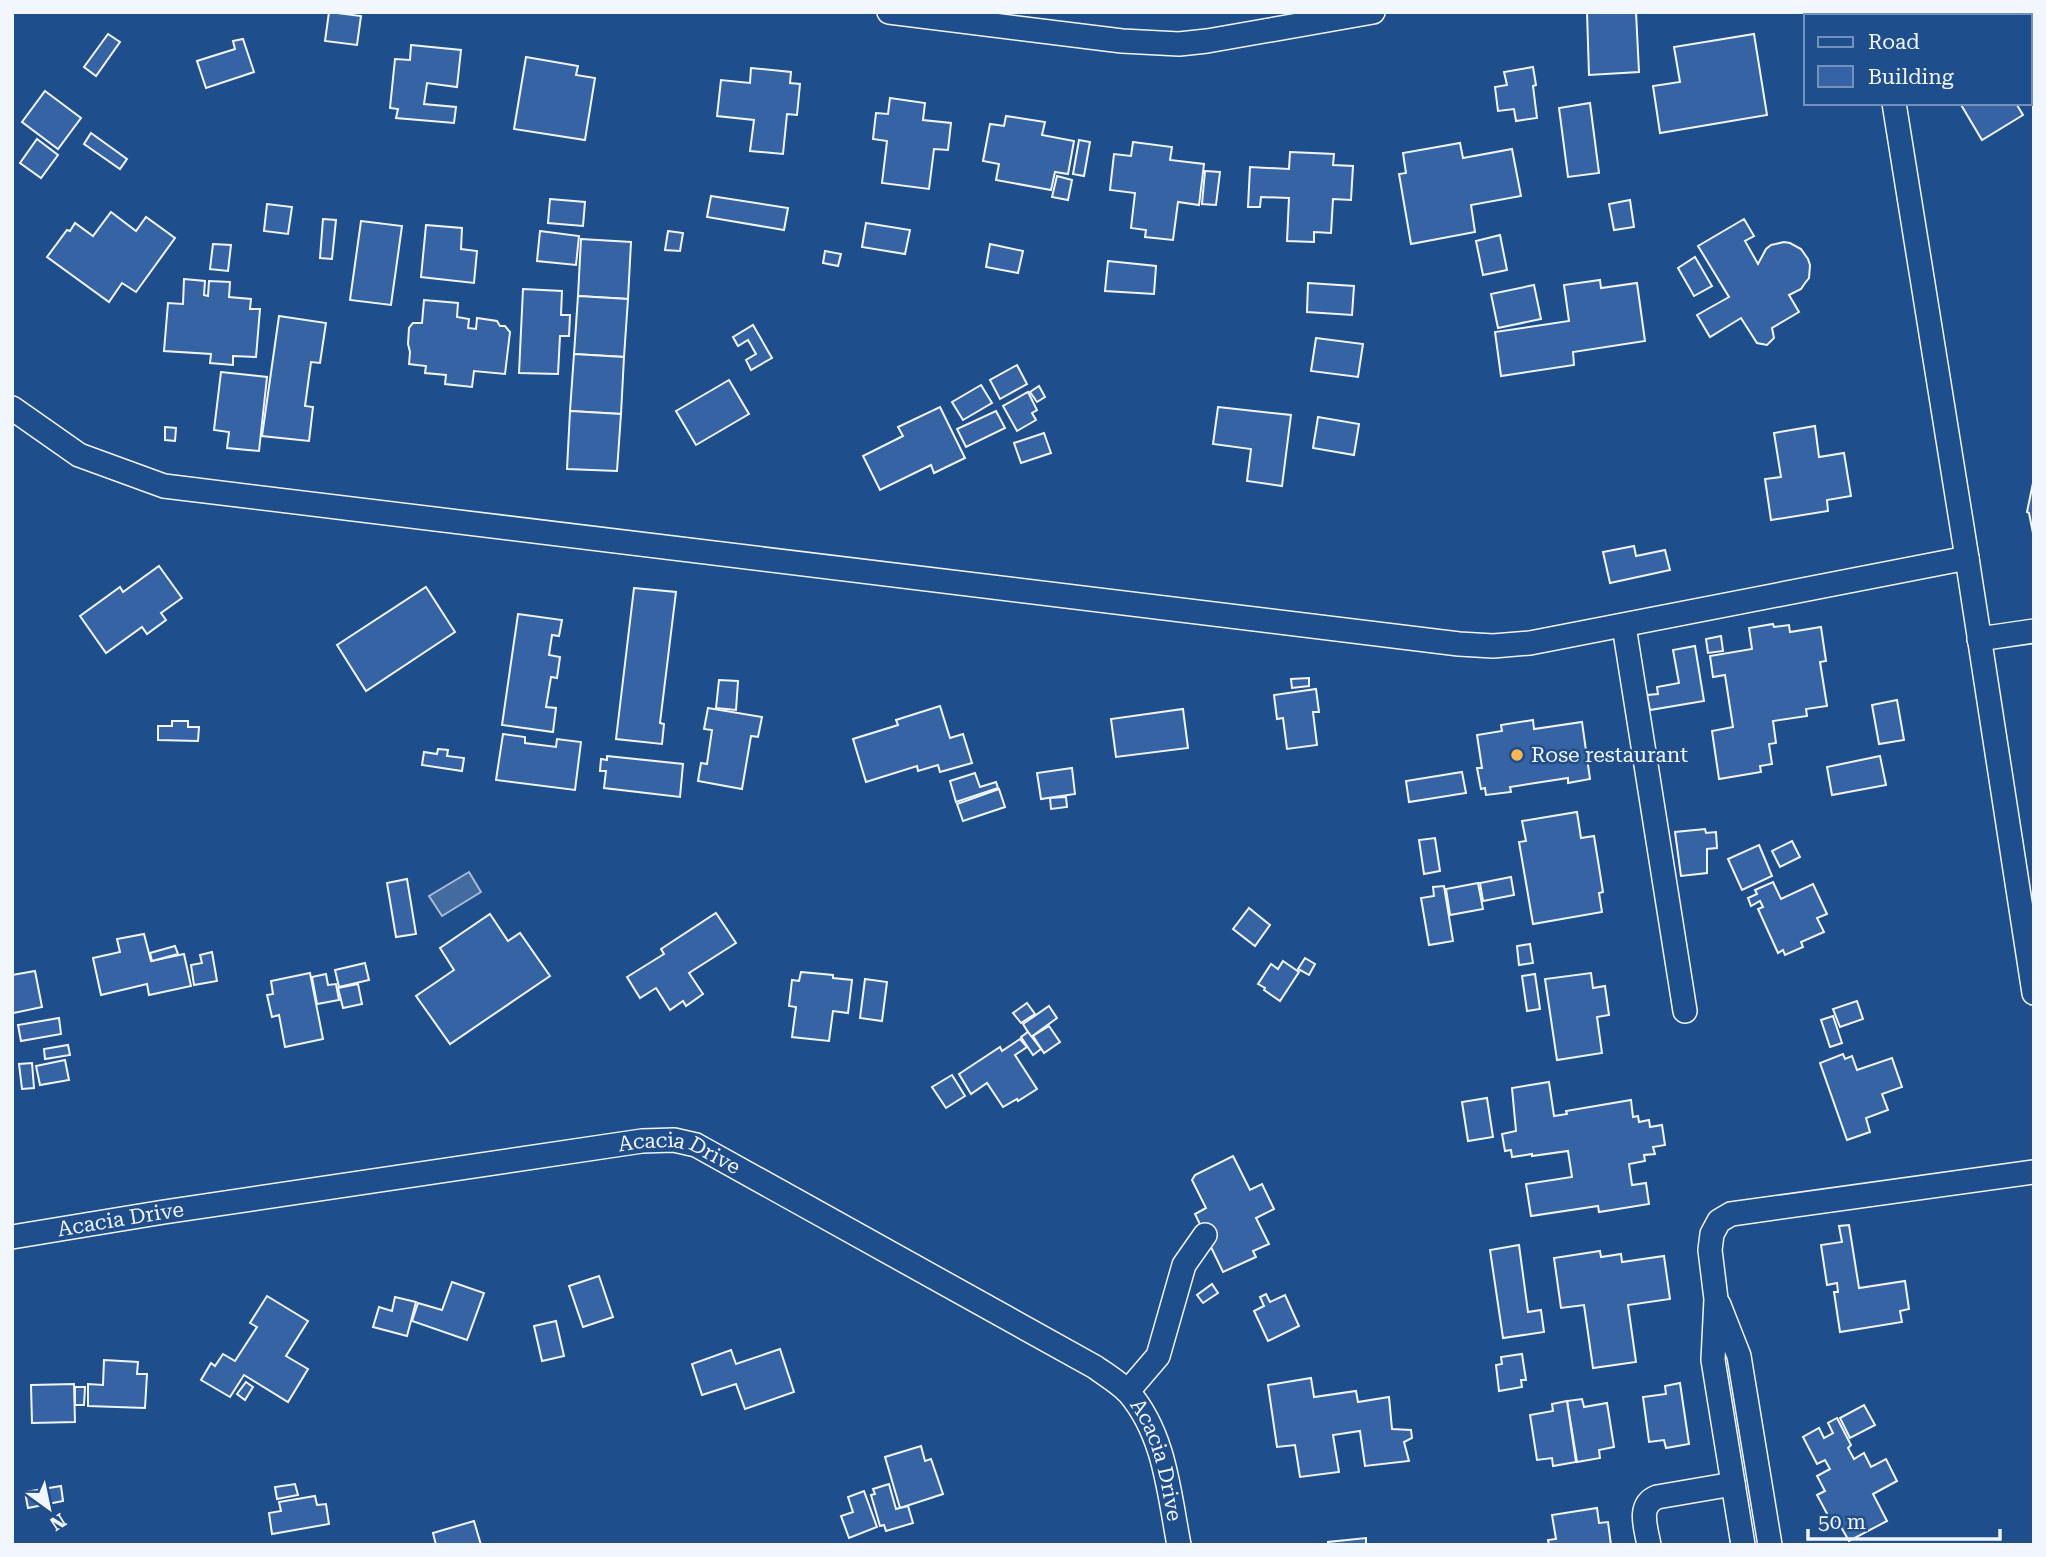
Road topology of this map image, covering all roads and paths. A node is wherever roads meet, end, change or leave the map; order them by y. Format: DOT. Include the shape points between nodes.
graph roads {
  1 [pos="889,12"];
  2 [pos="1373,12"];
  3 [pos="1894,105"];
  4 [pos="12,408"];
  5 [pos="1967,558"];
  6 [pos="1624,625"];
  7 [pos="2034,631"];
  8 [pos="1979,639"];
  9 [pos="2034,993"];
  10 [pos="1685,1011"];
  11 [pos="2034,1172"];
  12 [pos="1205,1235"];
  13 [pos="12,1237"];
  14 [pos="1716,1298"];
  15 [pos="1128,1391"];
  16 [pos="1733,1484"];
  17 [pos="1179,1545"];
  18 [pos="1649,1545"];
  19 [pos="1743,1545"];
  20 [pos="1770,1545"];
  1 -- 2 [label="street" via="1180,44"];
  3 -- 5 [label="street"];
  4 -- 6 [label="street" via="79,455 164,486 1459,644 1530,643"];
  5 -- 6 [label="street"];
  5 -- 8 [label="street"];
  6 -- 10 [label="street"];
  7 -- 8 [label="street"];
  8 -- 9 [label="street"];
  11 -- 14 [label="street" via="1731,1214 1719,1221 1712,1234"];
  12 -- 15 [label="street" via="1184,1265 1158,1356"];
  13 -- 15 [label="street, Acacia Drive" via="628,1143 674,1140 708,1151 1095,1367"];
  14 -- 16 [label="street" via="1713,1360"];
  14 -- 20 [label="street" via="1740,1356"];
  15 -- 17 [label="street, Acacia Drive" via="1148,1419 1161,1451"];
  16 -- 18 [label="street" via="1649,1500 1644,1515"];
  16 -- 19 [label="street"];
}
